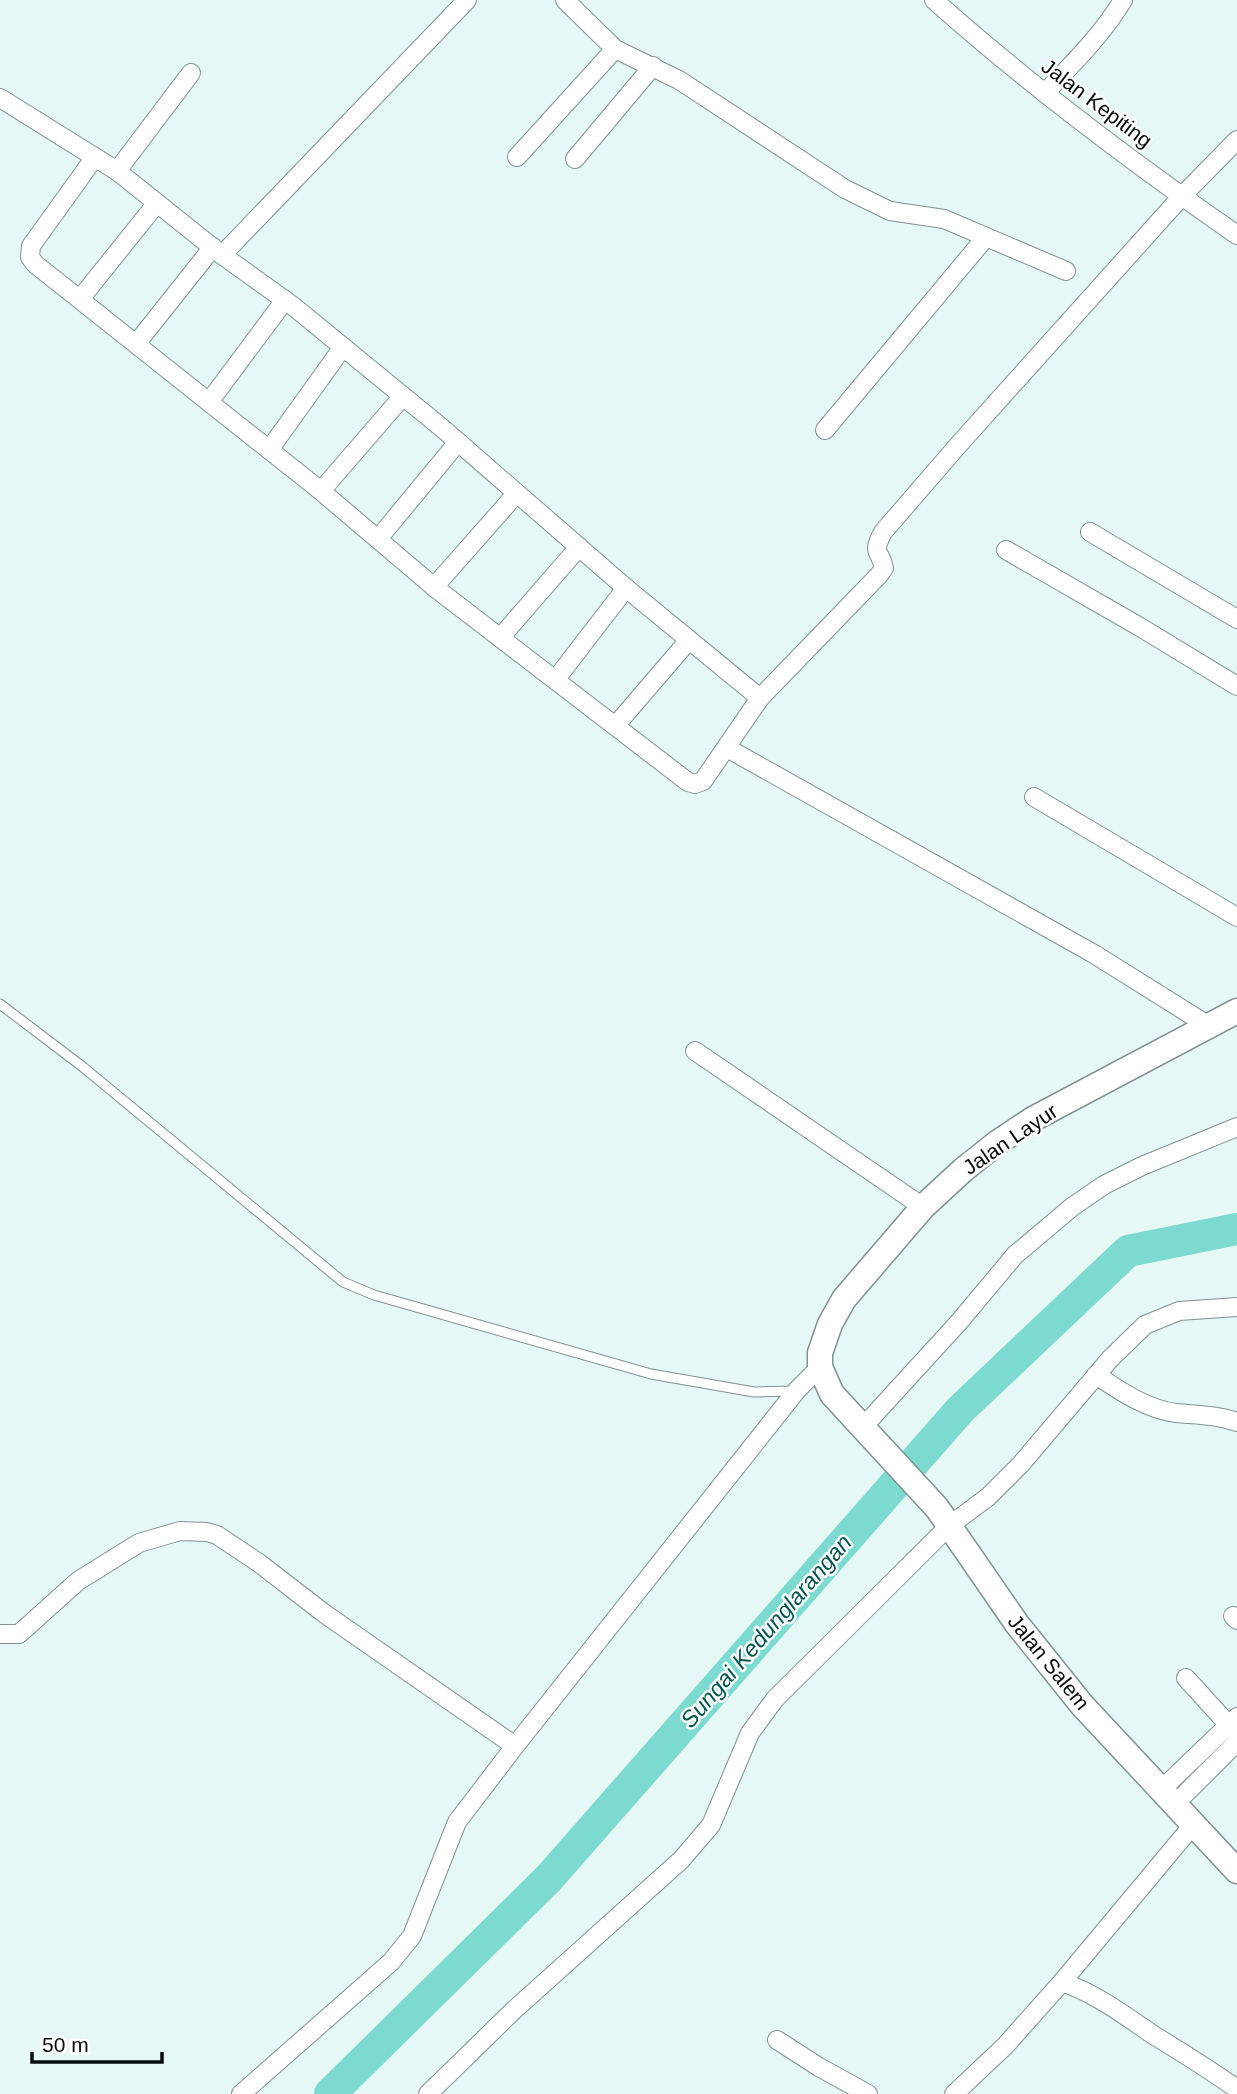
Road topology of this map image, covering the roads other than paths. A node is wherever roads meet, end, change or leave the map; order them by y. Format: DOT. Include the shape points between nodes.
graph roads {
  1 [pos="467,0"];
  2 [pos="565,0"];
  3 [pos="934,0"];
  4 [pos="1123,0"];
  5 [pos="615,49"];
  6 [pos="653,66"];
  7 [pos="191,73"];
  8 [pos="1045,93"];
  9 [pos="0,98"];
  10 [pos="1237,140"];
  11 [pos="517,157"];
  12 [pos="95,158"];
  13 [pos="575,159"];
  14 [pos="117,172"];
  15 [pos="1182,196"];
  16 [pos="157,203"];
  17 [pos="1237,235"];
  18 [pos="986,237"];
  19 [pos="217,251"];
  20 [pos="1066,271"];
  21 [pos="80,299"];
  22 [pos="285,300"];
  23 [pos="139,347"];
  24 [pos="343,347"];
  25 [pos="403,396"];
  26 [pos="209,402"];
  27 [pos="825,430"];
  28 [pos="458,442"];
  29 [pos="269,450"];
  30 [pos="321,491"];
  31 [pos="516,494"];
  32 [pos="1090,532"];
  33 [pos="378,539"];
  34 [pos="579,547"];
  35 [pos="1006,550"];
  36 [pos="434,587"];
  37 [pos="626,588"];
  38 [pos="1237,619"];
  39 [pos="500,638"];
  40 [pos="689,640"];
  41 [pos="556,679"];
  42 [pos="1237,686"];
  43 [pos="760,698"];
  44 [pos="615,725"];
  45 [pos="727,748"];
  46 [pos="1034,797"];
  47 [pos="1237,917"];
  48 [pos="0,1004"];
  49 [pos="1237,1012"];
  50 [pos="1209,1026"];
  51 [pos="695,1051"];
  52 [pos="1237,1127"];
  53 [pos="923,1207"];
  54 [pos="1237,1307"];
  55 [pos="820,1367"];
  56 [pos="1096,1375"];
  57 [pos="797,1390"];
  58 [pos="1237,1422"];
  59 [pos="870,1434"];
  60 [pos="943,1517"];
  61 [pos="0,1634"];
  62 [pos="1186,1678"];
  63 [pos="1234,1726"];
  64 [pos="1237,1742"];
  65 [pos="514,1746"];
  66 [pos="1167,1797"];
  67 [pos="1193,1825"];
  68 [pos="1237,1871"];
  69 [pos="1062,1982"];
  70 [pos="777,2040"];
  71 [pos="1237,2089"];
  72 [pos="241,2094"];
  73 [pos="428,2094"];
  74 [pos="868,2094"];
  75 [pos="954,2094"];
  1 -- 19 [label="street"];
  2 -- 5 [label="street"];
  3 -- 8 [label="street, Jalan Kepiting"];
  4 -- 8 [label="street" via="1093,42"];
  5 -- 6 [label="street"];
  5 -- 11 [label="street"];
  6 -- 13 [label="street"];
  6 -- 18 [label="street" via="845,189 890,211 944,219"];
  7 -- 14 [label="street"];
  8 -- 15 [label="street, Jalan Kepiting"];
  9 -- 12 [label="street"];
  10 -- 15 [label="street"];
  12 -- 14 [label="street"];
  12 -- 21 [label="street" via="29,251 35,264"];
  14 -- 16 [label="street"];
  15 -- 17 [label="street, Jalan Kepiting"];
  15 -- 43 [label="street" via="883,532 877,543 884,568 879,575"];
  16 -- 19 [label="street"];
  16 -- 21 [label="street"];
  18 -- 20 [label="street"];
  18 -- 27 [label="street"];
  19 -- 22 [label="street"];
  19 -- 23 [label="street"];
  21 -- 23 [label="street"];
  22 -- 24 [label="street"];
  22 -- 26 [label="street"];
  23 -- 26 [label="street"];
  24 -- 25 [label="street"];
  24 -- 29 [label="street"];
  25 -- 28 [label="street"];
  25 -- 30 [label="street"];
  26 -- 29 [label="street"];
  28 -- 31 [label="street"];
  28 -- 33 [label="street"];
  29 -- 30 [label="street"];
  30 -- 33 [label="street"];
  31 -- 34 [label="street"];
  31 -- 36 [label="street"];
  32 -- 38 [label="street"];
  33 -- 36 [label="street"];
  34 -- 37 [label="street"];
  34 -- 39 [label="street"];
  35 -- 42 [label="street"];
  36 -- 39 [label="street"];
  37 -- 40 [label="street"];
  37 -- 41 [label="street"];
  39 -- 41 [label="street"];
  40 -- 43 [label="street"];
  40 -- 44 [label="street"];
  41 -- 44 [label="street"];
  43 -- 45 [label="street"];
  44 -- 45 [label="street" via="688,782 704,781"];
  45 -- 50 [label="street" via="1094,954"];
  46 -- 47 [label="street"];
  48 -- 57 [label="lane" via="343,1282 374,1295 651,1374 754,1392"];
  49 -- 50 [label="street, Jalan Layur"];
  50 -- 53 [label="street, Jalan Layur" via="1032,1119 962,1170"];
  51 -- 53 [label="street"];
  52 -- 59 [label="street" via="1104,1185 1014,1255"];
  53 -- 55 [label="street, Jalan Layur" via="844,1299 830,1324"];
  54 -- 56 [label="street" via="1179,1311 1146,1325"];
  55 -- 57 [label="street"];
  55 -- 59 [label="street, Jalan Salem" via="832,1394"];
  56 -- 58 [label="street" via="1129,1397 1154,1406"];
  56 -- 60 [label="street" via="988,1497"];
  57 -- 65 [label="street"];
  59 -- 60 [label="street, Jalan Salem"];
  60 -- 66 [label="street, Jalan Salem" via="1041,1655"];
  60 -- 73 [label="street" via="775,1699 750,1733 711,1825 681,1860"];
  61 -- 65 [label="street" via="19,1634 78,1581 139,1543 180,1531 207,1532 259,1563"];
  62 -- 63 [label="street"];
  63 -- 66 [label="street"];
  64 -- 66 [label="street"];
  65 -- 72 [label="street" via="457,1822 412,1936 391,1962"];
  66 -- 67 [label="street, Jalan Salem"];
  67 -- 68 [label="street, Jalan Salem"];
  67 -- 69 [label="street"];
  69 -- 71 [label="street" via="1107,2003"];
  69 -- 75 [label="street"];
  70 -- 74 [label="street"];
}
